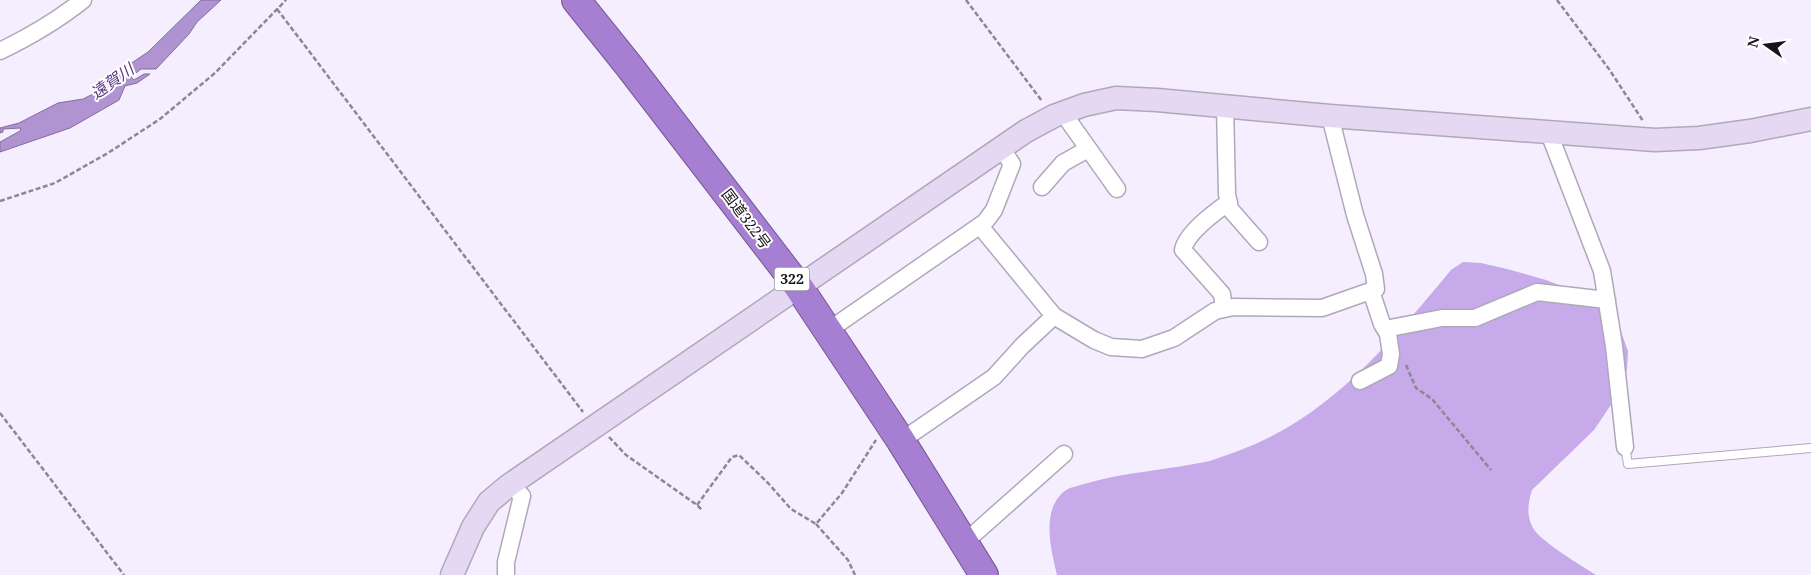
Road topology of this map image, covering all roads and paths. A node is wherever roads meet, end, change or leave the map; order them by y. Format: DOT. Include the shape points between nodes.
graph roads {
  1 [pos="82,0"];
  2 [pos="286,0"];
  3 [pos="576,0"];
  4 [pos="966,0"];
  5 [pos="1557,0"];
  6 [pos="277,9"];
  7 [pos="0,51"];
  8 [pos="1225,106"];
  9 [pos="1058,114"];
  10 [pos="1330,116"];
  11 [pos="1811,119"];
  12 [pos="1549,133"];
  13 [pos="1656,140"];
  14 [pos="1001,148"];
  15 [pos="1088,149"];
  16 [pos="1042,187"];
  17 [pos="1117,189"];
  18 [pos="0,201"];
  19 [pos="1229,202"];
  20 [pos="980,226"];
  21 [pos="1259,242"];
  22 [pos="798,286"];
  23 [pos="1371,291"];
  24 [pos="1607,300"];
  25 [pos="1224,309"];
  26 [pos="1054,316"];
  27 [pos="1385,329"];
  28 [pos="829,330"];
  29 [pos="1390,348"];
  30 [pos="1360,381"];
  31 [pos="0,413"];
  32 [pos="600,430"];
  33 [pos="896,433"];
  34 [pos="1626,447"];
  35 [pos="1811,448"];
  36 [pos="1064,454"];
  37 [pos="1491,470"];
  38 [pos="510,484"];
  39 [pos="697,505"];
  40 [pos="702,510"];
  41 [pos="816,524"];
  42 [pos="965,542"];
  43 [pos="124,575"];
  44 [pos="452,575"];
  45 [pos="506,575"];
  46 [pos="855,575"];
  47 [pos="984,575"];
  1 -- 7 [label="street"];
  2 -- 6 [label="path"];
  3 -- 22 [label="highway, 国道322号 / 322"];
  4 -- 9 [label="path"];
  5 -- 13 [label="path" via="1609,69"];
  6 -- 18 [label="path" via="215,73 160,119 55,183"];
  6 -- 32 [label="path"];
  8 -- 9 [label="street" via="1116,98"];
  8 -- 10 [label="street"];
  8 -- 19 [label="street"];
  9 -- 14 [label="street"];
  9 -- 15 [label="street"];
  10 -- 12 [label="street"];
  10 -- 23 [label="street" via="1374,274 1376,289"];
  11 -- 13 [label="street" via="1708,137"];
  12 -- 13 [label="street"];
  12 -- 24 [label="street" via="1602,271"];
  14 -- 20 [label="street" via="1012,164 994,210"];
  14 -- 22 [label="street"];
  15 -- 16 [label="street" via="1063,163"];
  15 -- 17 [label="street"];
  19 -- 21 [label="street" via="1230,209"];
  19 -- 25 [label="street" via="1209,217 1184,244 1183,250 1222,294"];
  20 -- 26 [label="street"];
  20 -- 28 [label="street"];
  22 -- 28 [label="highway, 国道322号 / 322"];
  22 -- 32 [label="street"];
  23 -- 25 [label="street" via="1322,308"];
  23 -- 27 [label="street"];
  24 -- 27 [label="street" via="1537,292 1475,318 1442,318"];
  24 -- 34 [label="street"];
  25 -- 26 [label="street" via="1215,311 1174,338 1142,349 1111,348"];
  26 -- 33 [label="street" via="994,377"];
  27 -- 29 [label="street"];
  28 -- 33 [label="highway, 国道322号 / 322"];
  29 -- 30 [label="street" via="1389,366"];
  29 -- 37 [label="path" via="1398,348 1416,388 1432,399"];
  31 -- 43 [label="path"];
  32 -- 38 [label="street"];
  32 -- 39 [label="path" via="626,455"];
  33 -- 41 [label="path" via="882,431 842,493"];
  33 -- 42 [label="highway, 国道322号 / 322"];
  34 -- 35 [label="lane" via="1628,464"];
  36 -- 42 [label="street"];
  38 -- 44 [label="street" via="489,502 473,527"];
  38 -- 45 [label="street" via="522,496 506,562"];
  39 -- 40 [label="path"];
  39 -- 41 [label="path" via="732,457 739,455 791,509"];
  41 -- 46 [label="path" via="848,560"];
  42 -- 47 [label="highway, 国道322号 / 322"];
}
